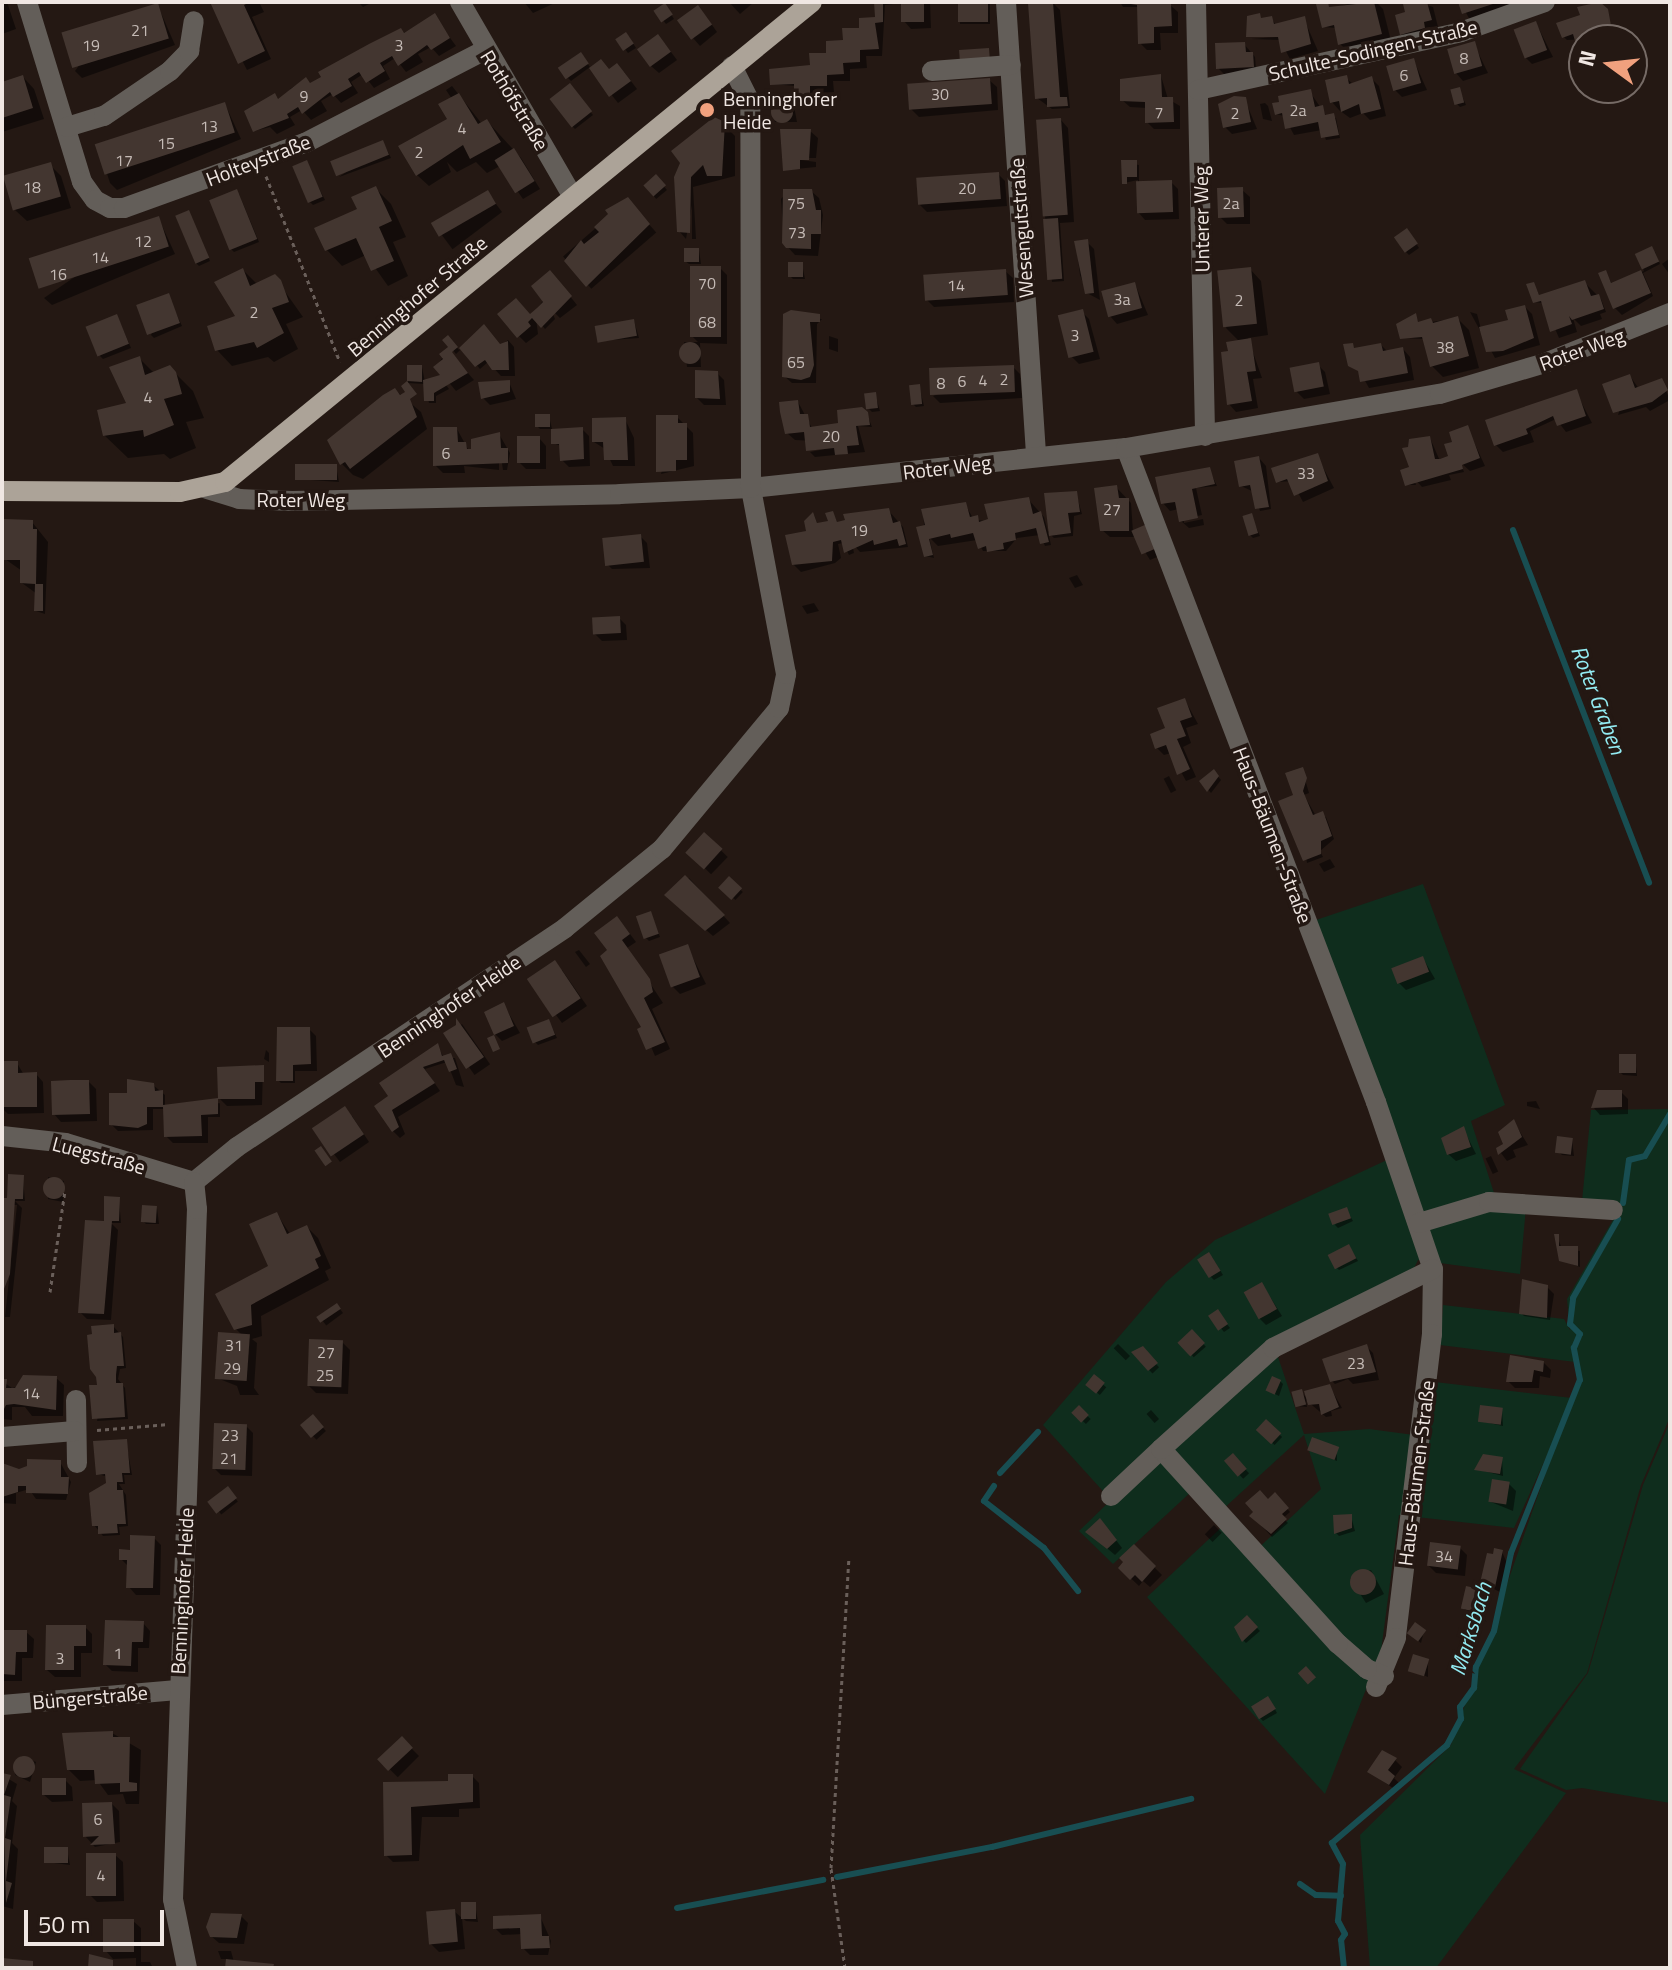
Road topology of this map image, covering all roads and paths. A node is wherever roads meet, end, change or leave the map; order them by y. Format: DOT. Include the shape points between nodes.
graph roads {
  1 [pos="27,2"];
  2 [pos="460,2"];
  3 [pos="812,2"];
  4 [pos="1006,2"];
  5 [pos="1196,2"];
  6 [pos="1545,2"];
  7 [pos="194,21"];
  8 [pos="485,50"];
  9 [pos="1011,65"];
  10 [pos="732,66"];
  11 [pos="932,71"];
  12 [pos="1198,90"];
  13 [pos="67,127"];
  14 [pos="260,162"];
  15 [pos="573,197"];
  16 [pos="1670,313"];
  17 [pos="341,364"];
  18 [pos="1205,436"];
  19 [pos="1126,448"];
  20 [pos="1036,454"];
  21 [pos="751,488"];
  22 [pos="207,489"];
  23 [pos="2,491"];
  24 [pos="2,1136"];
  25 [pos="194,1182"];
  26 [pos="65,1190"];
  27 [pos="1613,1210"];
  28 [pos="1419,1223"];
  29 [pos="1433,1269"];
  30 [pos="50,1292"];
  31 [pos="76,1400"];
  32 [pos="189,1423"];
  33 [pos="75,1431"];
  34 [pos="2,1437"];
  35 [pos="1161,1449"];
  36 [pos="77,1463"];
  37 [pos="1111,1496"];
  38 [pos="849,1557"];
  39 [pos="177,1690"];
  40 [pos="2,1705"];
  41 [pos="187,1968"];
  42 [pos="845,1968"];
  1 -- 13 [label="street, Holteystraße"];
  2 -- 8 [label="street, Rothöfstraße"];
  3 -- 10 [label="main road, Benninghofer Straße"];
  4 -- 9 [label="street, Wesengutstraße"];
  5 -- 12 [label="street, Unterer Weg"];
  6 -- 12 [label="street, Schulte-Sodingen-Straße" via="1461,32"];
  7 -- 13 [label="street" via="189,51 170,71 104,116"];
  8 -- 14 [label="street, Holteystraße"];
  8 -- 15 [label="street, Rothöfstraße"];
  9 -- 11 [label="street"];
  9 -- 20 [label="street, Wesengutstraße"];
  10 -- 15 [label="main road, Benninghofer Straße"];
  10 -- 21 [label="street, Benninghofer Heide" via="750,102"];
  12 -- 18 [label="street, Unterer Weg"];
  13 -- 14 [label="street, Holteystraße" via="88,193 110,208 124,208"];
  14 -- 17 [label="path"];
  15 -- 22 [label="main road, Benninghofer Straße" via="252,464"];
  16 -- 18 [label="street, Roter Weg" via="1545,363 1440,394"];
  18 -- 19 [label="street, Roter Weg"];
  19 -- 20 [label="street, Roter Weg"];
  19 -- 28 [label="street, Haus-Bäumen-Straße"];
  20 -- 21 [label="street, Roter Weg"];
  21 -- 22 [label="street, Roter Weg" via="292,501 239,499"];
  21 -- 25 [label="street, Benninghofer Heide" via="786,674 779,708 740,760 662,849 565,928 237,1147"];
  22 -- 23 [label="main road, Benninghofer Straße"];
  24 -- 25 [label="street, Luegstraße" via="66,1143"];
  25 -- 32 [label="street, Benninghofer Heide"];
  26 -- 30 [label="path"];
  27 -- 28 [label="street" via="1489,1202"];
  28 -- 29 [label="street, Haus-Bäumen-Straße"];
  29 -- 35 [label="street" via="1273,1348"];
  29 -- 35 [label="street, Haus-Bäumen-Straße" via="1432,1334 1401,1592 1380,1681 1338,1644"];
  31 -- 33 [label="street"];
  32 -- 33 [label="path"];
  32 -- 39 [label="street, Benninghofer Heide"];
  33 -- 34 [label="street"];
  33 -- 36 [label="street"];
  35 -- 37 [label="street"];
  38 -- 42 [label="path" via="831,1868"];
  39 -- 40 [label="street, Büngerstraße"];
  39 -- 41 [label="street, Benninghofer Heide" via="173,1899"];
}
